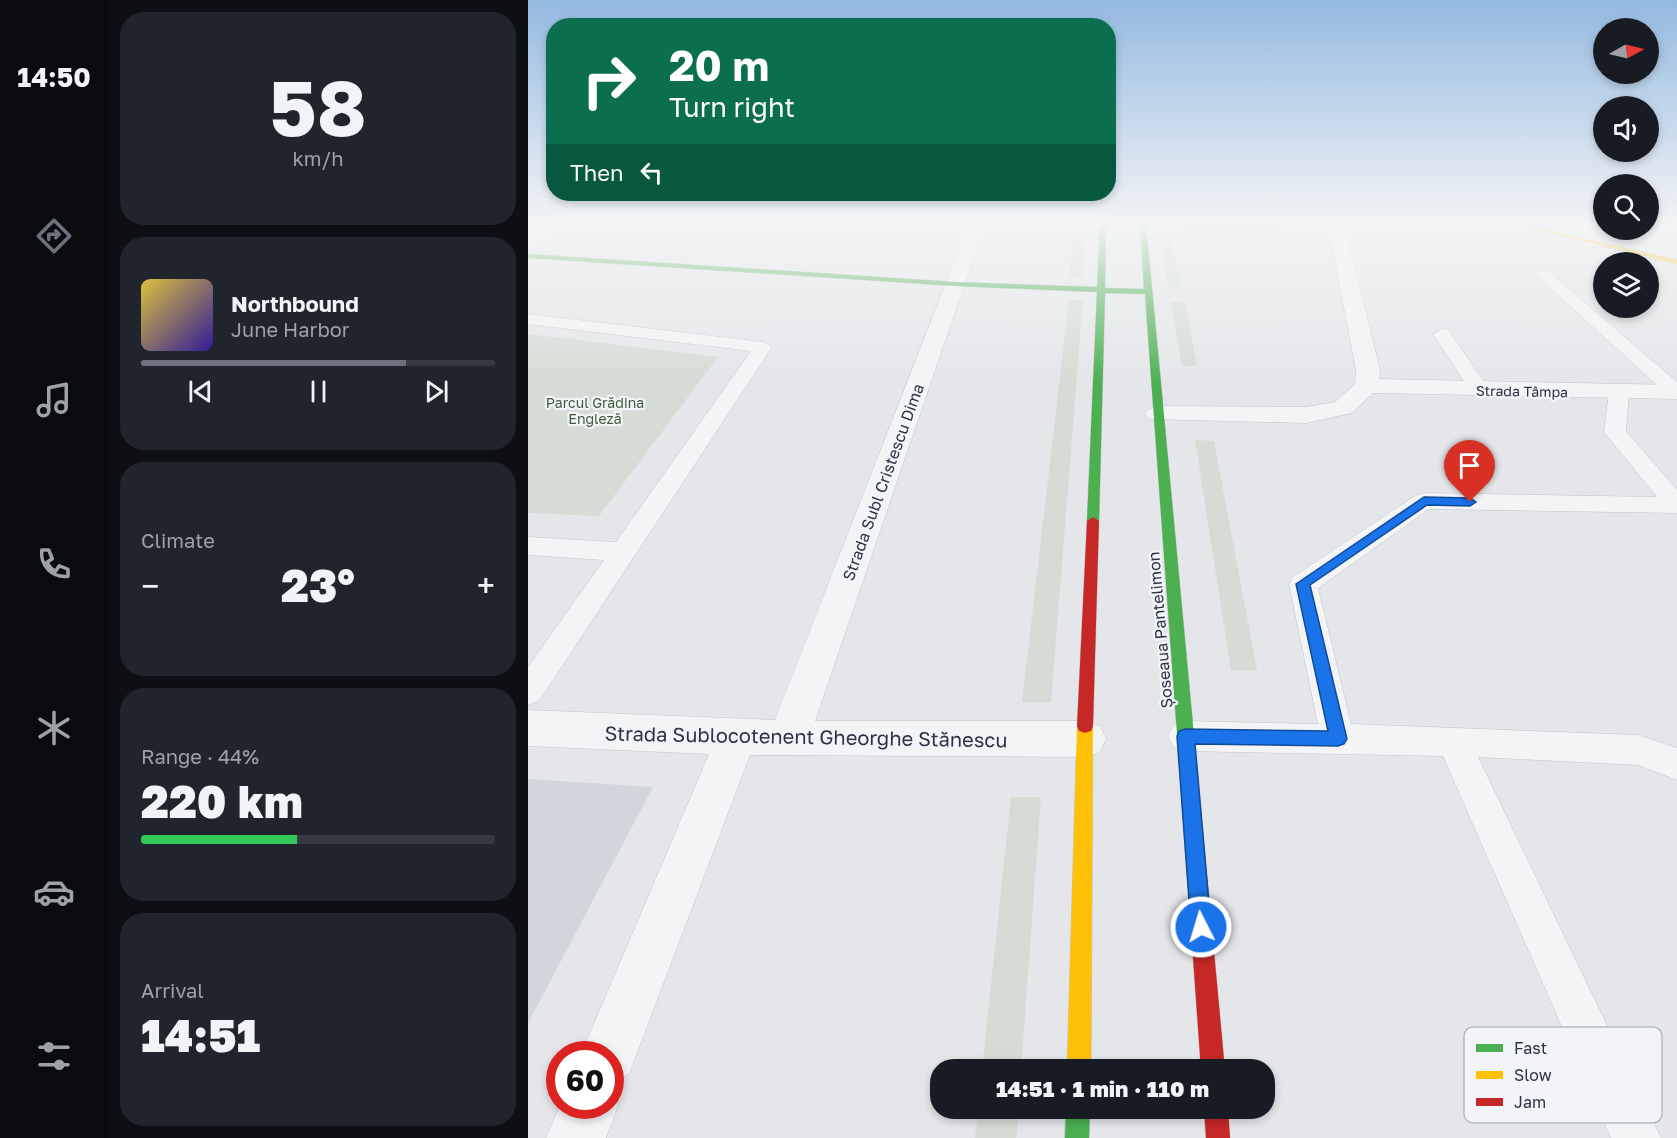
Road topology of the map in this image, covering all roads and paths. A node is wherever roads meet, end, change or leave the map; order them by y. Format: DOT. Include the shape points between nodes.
graph roads {
  1 [pos="850,277"];
  2 [pos="957,277"];
  3 [pos="1103,277"];
  4 [pos="1147,277"];
  5 [pos="1348,277"];
  6 [pos="1547,277"];
  7 [pos="955,284"];
  8 [pos="1103,291"];
  9 [pos="1148,292"];
  10 [pos="528,319"];
  11 [pos="1442,334"];
  12 [pos="1367,386"];
  13 [pos="1480,390"];
  14 [pos="1619,392"];
  15 [pos="1676,392"];
  16 [pos="1158,414"];
  17 [pos="528,546"];
  18 [pos="624,552"];
  19 [pos="528,692"];
  20 [pos="528,728"];
  21 [pos="1185,736"];
  22 [pos="736,738"];
  23 [pos="788,739"];
  24 [pos="1085,739"];
  25 [pos="1338,739"];
  26 [pos="1453,741"];
  27 [pos="1677,764"];
  28 [pos="1585,1027"];
  29 [pos="614,1041"];
  30 [pos="1079,1059"];
  31 [pos="1212,1059"];
  32 [pos="584,1119"];
  33 [pos="1078,1119"];
  34 [pos="1217,1119"];
  35 [pos="1629,1123"];
  36 [pos="576,1138"];
  37 [pos="1077,1138"];
  38 [pos="1218,1138"];
  39 [pos="1636,1138"];
  1 -- 7 [label="main road"];
  2 -- 7 [label="street, Strada Subl Cristescu Dima"];
  3 -- 8 [label="main road"];
  4 -- 9 [label="main road, Șoseaua Pantelimon"];
  5 -- 12 [label="street" via="1368,370"];
  6 -- 15 [label="lane"];
  7 -- 8 [label="main road"];
  7 -- 23 [label="street, Strada Subl Cristescu Dima"];
  8 -- 9 [label="main road"];
  8 -- 24 [label="main road"];
  9 -- 16 [label="main road, Șoseaua Pantelimon"];
  10 -- 18 [label="lane" via="763,347"];
  11 -- 13 [label="lane"];
  12 -- 13 [label="street, Strada Tâmpa"];
  12 -- 16 [label="street" via="1343,408 1306,415"];
  13 -- 14 [label="street, Strada Tâmpa"];
  14 -- 15 [label="street, Strada Tâmpa"];
  14 -- 25 [label="lane" via="1616,432 1677,505 1424,501 1303,584"];
  16 -- 21 [label="main road, Șoseaua Pantelimon"];
  17 -- 18 [label="lane"];
  18 -- 19 [label="lane"];
  20 -- 22 [label="street, Strada Sublocotenent Gheorghe Stănescu"];
  21 -- 25 [label="lane"];
  21 -- 31 [label="main road, Șoseaua Pantelimon"];
  22 -- 23 [label="street, Strada Sublocotenent Gheorghe Stănescu"];
  22 -- 29 [label="street"];
  23 -- 24 [label="street, Strada Sublocotenent Gheorghe Stănescu"];
  24 -- 30 [label="main road"];
  25 -- 26 [label="lane"];
  26 -- 27 [label="lane" via="1638,750"];
  26 -- 28 [label="lane"];
  32 -- 36 [label="street"];
  33 -- 37 [label="main road"];
  34 -- 38 [label="main road"];
  35 -- 39 [label="lane"];
}
